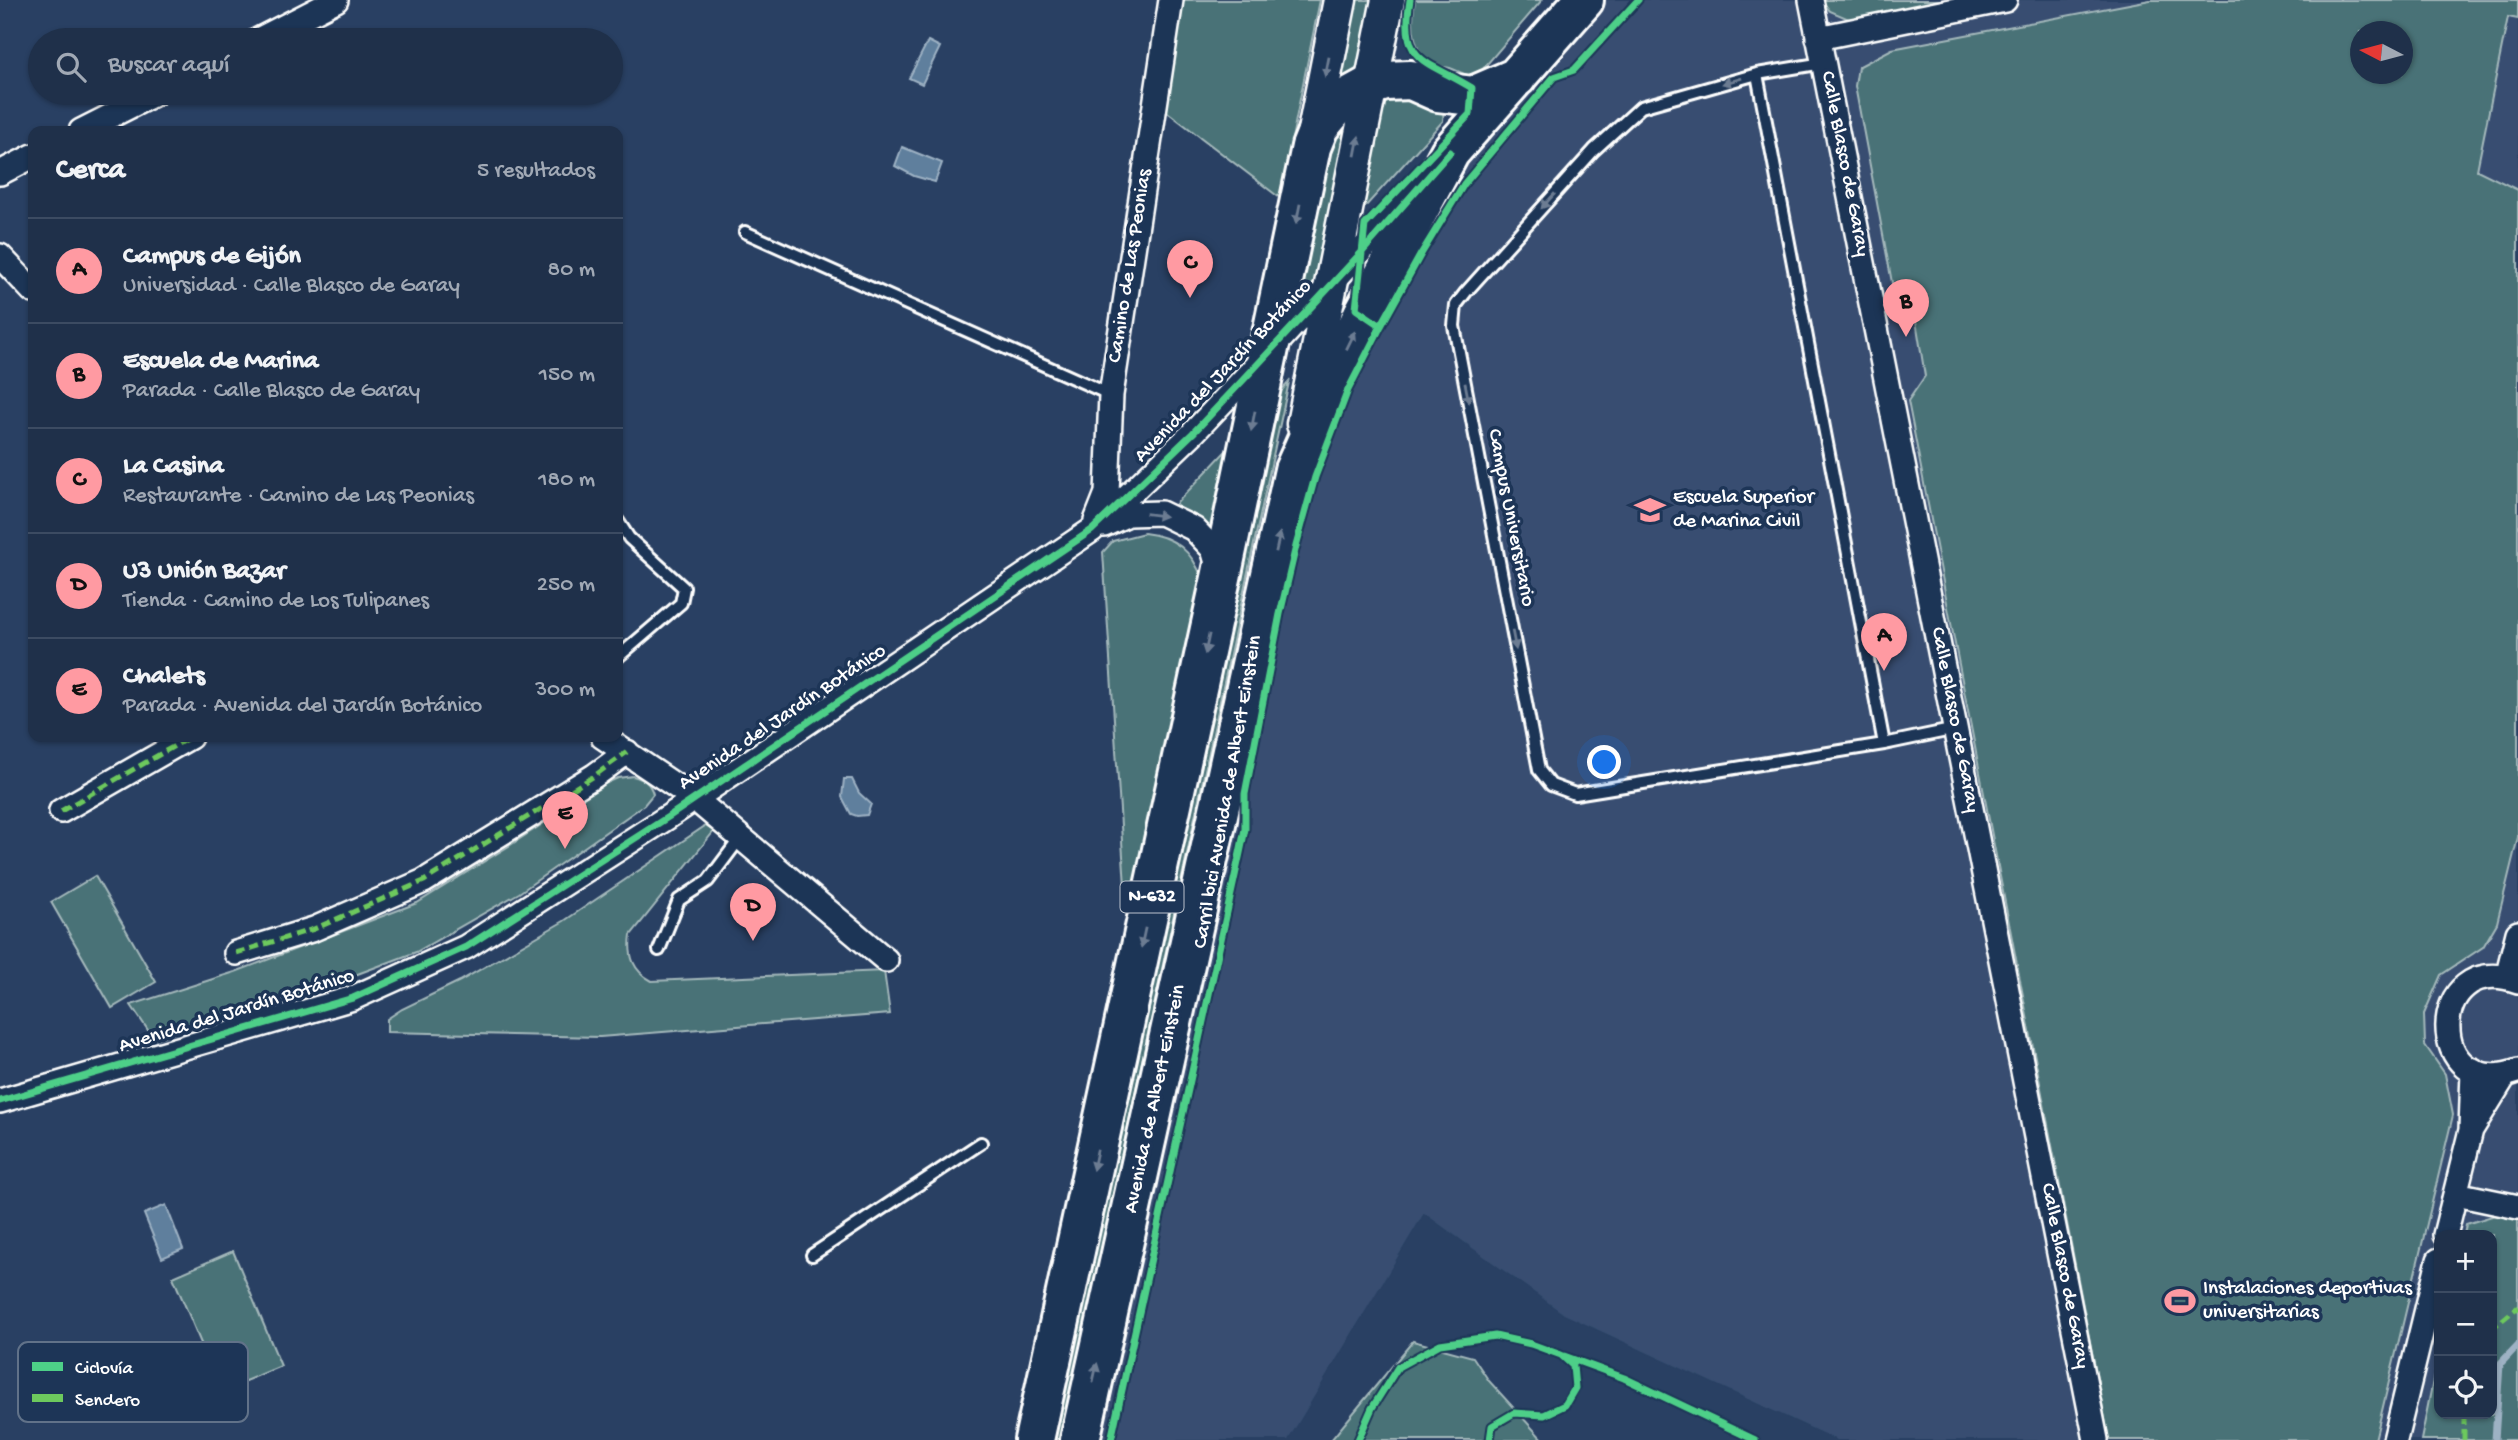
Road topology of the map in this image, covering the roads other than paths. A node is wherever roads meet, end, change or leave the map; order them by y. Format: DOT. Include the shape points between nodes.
graph roads {
  1 [pos="336,0"];
  2 [pos="1171,0"];
  3 [pos="1340,0"];
  4 [pos="1584,0"];
  5 [pos="1811,0"];
  6 [pos="2005,0"];
  7 [pos="1387,6"];
  8 [pos="281,28"];
  9 [pos="1818,38"];
  10 [pos="1823,63"];
  11 [pos="1757,74"];
  12 [pos="1517,77"];
  13 [pos="1411,80"];
  14 [pos="1369,86"];
  15 [pos="133,105"];
  16 [pos="92,126"];
  17 [pos="1311,147"];
  18 [pos="1450,152"];
  19 [pos="28,159"];
  20 [pos="0,173"];
  21 [pos="745,232"];
  22 [pos="0,256"];
  23 [pos="28,286"];
  24 [pos="1331,286"];
  25 [pos="1267,354"];
  26 [pos="1111,395"];
  27 [pos="1294,470"];
  28 [pos="623,529"];
  29 [pos="1092,530"];
  30 [pos="1221,578"];
  31 [pos="623,653"];
  32 [pos="1956,729"];
  33 [pos="181,742"];
  34 [pos="611,742"];
  35 [pos="1884,744"];
  36 [pos="627,752"];
  37 [pos="695,799"];
  38 [pos="61,811"];
  39 [pos="741,837"];
  40 [pos="2518,933"];
  41 [pos="659,950"];
  42 [pos="236,953"];
  43 [pos="886,960"];
  44 [pos="2513,979"];
  45 [pos="2473,1070"];
  46 [pos="2512,1073"];
  47 [pos="3,1095"];
  48 [pos="2471,1130"];
  49 [pos="981,1143"];
  50 [pos="2456,1194"];
  51 [pos="2518,1207"];
  52 [pos="2446,1230"];
  53 [pos="812,1255"];
  54 [pos="2434,1280"];
  55 [pos="1034,1440"];
  56 [pos="1080,1440"];
  57 [pos="2096,1440"];
  58 [pos="2395,1440"];
  1 -- 8 [label="street"];
  2 -- 26 [label="street, Camino de Las Peonias"];
  3 -- 17 [label="street, one-way"];
  4 -- 12 [label="highway, Avenida del Jardín Botánico / N-632"];
  5 -- 9 [label="street, Calle Blasco de Garay"];
  6 -- 9 [label="street"];
  7 -- 13 [label="street" via="1396,57"];
  7 -- 14 [label="street, Avenida de Albert Einstein"];
  9 -- 10 [label="street, Calle Blasco de Garay"];
  10 -- 11 [label="lane, Campus Universitario"];
  10 -- 32 [label="street, Calle Blasco de Garay"];
  11 -- 35 [label="lane"];
  11 -- 35 [label="lane, Campus Universitario, one-way" via="1641,107 1594,150 1466,292 1456,305 1454,326 1539,769 1551,785 1575,794"];
  12 -- 13 [label="highway, N-632" via="1473,96 1438,92"];
  12 -- 18 [label="highway, Avenida del Jardín Botánico / N-632"];
  13 -- 14 [label="highway, N-632"];
  14 -- 17 [label="highway, N-632" via="1340,102 1319,127"];
  24 -- 14 [label="street, Avenida de Albert Einstein, one-way"];
  15 -- 16 [label="street"];
  17 -- 25 [label="highway, N-632, one-way"];
  18 -- 24 [label="street, Avenida del Jardín Botánico"];
  27 -- 18 [label="highway, Avenida de Albert Einstein / N-632, one-way" via="1363,314"];
  19 -- 20 [label="street"];
  21 -- 26 [label="lane"];
  22 -- 23 [label="street"];
  24 -- 25 [label="street, Avenida del Jardín Botánico"];
  24 -- 27 [label="street, Avenida de Albert Einstein"];
  25 -- 29 [label="street, Avenida del Jardín Botánico"];
  25 -- 30 [label="highway, N-632, one-way"];
  26 -- 29 [label="street, Camino de Las Peonias" via="1107,493"];
  56 -- 27 [label="highway, Avenida de Albert Einstein / N-632, one-way"];
  28 -- 31 [label="lane" via="684,588 681,603"];
  29 -- 30 [label="street, one-way" via="1128,514 1161,513 1194,529 1213,549"];
  29 -- 37 [label="street, Avenida del Jardín Botánico"];
  30 -- 55 [label="highway, N-632, one-way"];
  32 -- 35 [label="lane, Campus Universitario"];
  32 -- 57 [label="street, Calle Blasco de Garay"];
  33 -- 38 [label="street"];
  34 -- 36 [label="street"];
  36 -- 37 [label="street"];
  36 -- 42 [label="street" via="424,881 314,929"];
  37 -- 39 [label="street"];
  37 -- 47 [label="street, Avenida del Jardín Botánico" via="466,947 353,998"];
  39 -- 41 [label="lane" via="708,881 679,900"];
  39 -- 43 [label="street"];
  40 -- 44 [label="street"];
  44 -- 45 [label="street" via="2491,976 2476,980 2453,1001 2447,1016 2451,1047"];
  45 -- 46 [label="street" via="2489,1076"];
  45 -- 48 [label="street"];
  46 -- 48 [label="street"];
  48 -- 50 [label="street"];
  49 -- 53 [label="lane"];
  50 -- 51 [label="street"];
  50 -- 52 [label="street"];
  54 -- 58 [label="street"];
}
